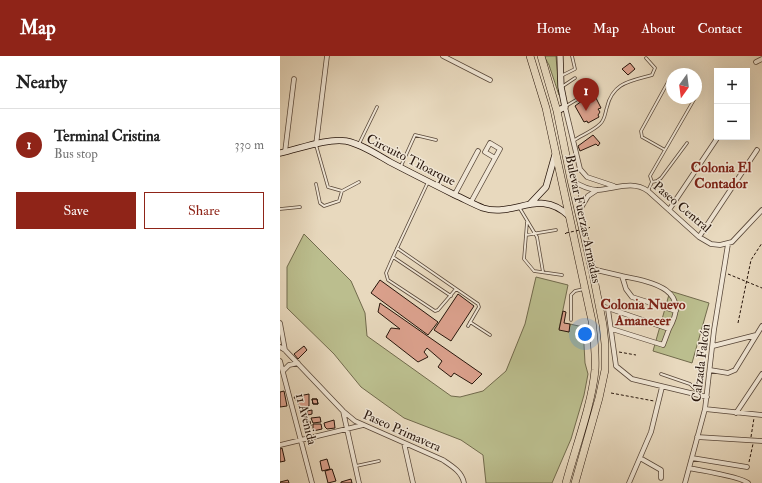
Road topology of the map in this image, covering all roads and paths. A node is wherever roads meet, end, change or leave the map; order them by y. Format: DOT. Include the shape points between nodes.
graph roads {
  1 [pos="327,56"];
  2 [pos="443,56"];
  3 [pos="530,56"];
  4 [pos="541,56"];
  5 [pos="560,56"];
  6 [pos="572,56"];
  7 [pos="646,58"];
  8 [pos="762,60"];
  9 [pos="756,62"];
  10 [pos="560,77"];
  11 [pos="574,78"];
  12 [pos="294,79"];
  13 [pos="490,80"];
  14 [pos="666,86"];
  15 [pos="561,87"];
  16 [pos="586,94"];
  17 [pos="692,104"];
  18 [pos="377,107"];
  19 [pos="565,107"];
  20 [pos="557,111"];
  21 [pos="436,140"];
  22 [pos="716,140"];
  23 [pos="573,141"];
  24 [pos="687,143"];
  25 [pos="316,145"];
  26 [pos="359,145"];
  27 [pos="665,150"];
  28 [pos="757,150"];
  29 [pos="478,151"];
  30 [pos="556,152"];
  31 [pos="283,153"];
  32 [pos="495,158"];
  33 [pos="401,168"];
  34 [pos="571,180"];
  35 [pos="359,182"];
  36 [pos="428,182"];
  37 [pos="652,182"];
  38 [pos="316,184"];
  39 [pos="616,186"];
  40 [pos="598,190"];
  41 [pos="648,191"];
  42 [pos="342,192"];
  43 [pos="455,194"];
  44 [pos="471,202"];
  45 [pos="530,204"];
  46 [pos="300,207"];
  47 [pos="518,207"];
  48 [pos="280,209"];
  49 [pos="669,210"];
  50 [pos="762,210"];
  51 [pos="579,211"];
  52 [pos="570,216"];
  53 [pos="528,222"];
  54 [pos="590,228"];
  55 [pos="556,230"];
  56 [pos="534,233"];
  57 [pos="565,233"];
  58 [pos="526,235"];
  59 [pos="699,237"];
  60 [pos="762,243"];
  61 [pos="728,244"];
  62 [pos="397,248"];
  63 [pos="393,257"];
  64 [pos="592,269"];
  65 [pos="543,272"];
  66 [pos="723,273"];
  67 [pos="562,275"];
  68 [pos="622,276"];
  69 [pos="747,282"];
  70 [pos="762,288"];
  71 [pos="456,289"];
  72 [pos="586,289"];
  73 [pos="451,296"];
  74 [pos="599,305"];
  75 [pos="608,309"];
  76 [pos="676,311"];
  77 [pos="571,320"];
  78 [pos="470,322"];
  79 [pos="280,323"];
  80 [pos="738,323"];
  81 [pos="468,326"];
  82 [pos="762,326"];
  83 [pos="669,328"];
  84 [pos="612,329"];
  85 [pos="490,335"];
  86 [pos="756,335"];
  87 [pos="713,346"];
  88 [pos="280,347"];
  89 [pos="285,350"];
  90 [pos="614,351"];
  91 [pos="636,355"];
  92 [pos="280,361"];
  93 [pos="298,363"];
  94 [pos="284,370"];
  95 [pos="710,370"];
  96 [pos="661,374"];
  97 [pos="762,374"];
  98 [pos="662,387"];
  99 [pos="611,393"];
  100 [pos="704,397"];
  101 [pos="658,402"];
  102 [pos="705,409"];
  103 [pos="342,411"];
  104 [pos="736,413"];
  105 [pos="754,415"];
  106 [pos="762,415"];
  107 [pos="363,425"];
  108 [pos="347,429"];
  109 [pos="697,437"];
  110 [pos="300,439"];
  111 [pos="752,441"];
  112 [pos="762,441"];
  113 [pos="404,443"];
  114 [pos="280,445"];
  115 [pos="640,458"];
  116 [pos="692,458"];
  117 [pos="379,461"];
  118 [pos="355,466"];
  119 [pos="747,467"];
  120 [pos="689,468"];
  121 [pos="661,478"];
  122 [pos="312,483"];
  123 [pos="359,483"];
  124 [pos="413,483"];
  125 [pos="464,483"];
  126 [pos="566,483"];
  127 [pos="575,483"];
  128 [pos="629,483"];
  129 [pos="685,483"];
  130 [pos="748,483"];
  1 -- 25 [label="street"];
  2 -- 13 [label="street"];
  3 -- 30 [label="highway, Bulevar Fuerzas Armadas"];
  4 -- 20 [label="highway, Bulevar Fuerzas Armadas"];
  5 -- 10 [label="street"];
  6 -- 10 [label="lane" via="575,69"];
  7 -- 23 [label="lane" via="655,68 652,75 634,79 616,90 609,96 601,124"];
  8 -- 9 [label="street"];
  10 -- 15 [label="street"];
  11 -- 15 [label="lane"];
  12 -- 31 [label="street"];
  14 -- 27 [label="lane" via="640,131 642,137"];
  15 -- 19 [label="street"];
  16 -- 19 [label="lane"];
  17 -- 27 [label="lane"];
  18 -- 26 [label="lane"];
  19 -- 20 [label="street"];
  19 -- 23 [label="street"];
  20 -- 34 [label="highway, Bulevar Fuerzas Armadas"];
  21 -- 33 [label="lane" via="415,135"];
  22 -- 49 [label="street"];
  23 -- 39 [label="street" via="583,174 593,180"];
  24 -- 37 [label="lane" via="661,178"];
  25 -- 26 [label="street, Circuito Tiloarque" via="330,141 345,141"];
  25 -- 31 [label="street, Circuito Tiloarque"];
  25 -- 42 [label="lane" via="328,188"];
  26 -- 33 [label="street, Circuito Tiloarque"];
  27 -- 37 [label="lane" via="650,176"];
  28 -- 59 [label="street"];
  29 -- 43 [label="street"];
  30 -- 45 [label="street" via="546,187"];
  30 -- 52 [label="highway, Bulevar Fuerzas Armadas"];
  32 -- 44 [label="street"];
  33 -- 36 [label="street, Circuito Tiloarque"];
  34 -- 40 [label="street, Paseo Central" via="588,189"];
  34 -- 51 [label="highway, Bulevar Fuerzas Armadas"];
  35 -- 42 [label="lane"];
  36 -- 43 [label="street, Circuito Tiloarque"];
  36 -- 62 [label="lane"];
  37 -- 41 [label="lane"];
  38 -- 42 [label="lane" via="320,202 324,206 339,201"];
  39 -- 40 [label="street, Paseo Central"];
  39 -- 41 [label="street, Paseo Central" via="636,186"];
  40 -- 51 [label="street" via="588,196"];
  41 -- 49 [label="street, Paseo Central"];
  43 -- 44 [label="street, Circuito Tiloarque"];
  44 -- 47 [label="street, Circuito Tiloarque" via="484,208 500,210"];
  45 -- 47 [label="street, Circuito Tiloarque"];
  45 -- 52 [label="street, Circuito Tiloarque" via="555,205"];
  46 -- 48 [label="lane"];
  47 -- 53 [label="lane"];
  49 -- 59 [label="street, Paseo Central"];
  50 -- 61 [label="street" via="738,238"];
  51 -- 64 [label="highway, Bulevar Fuerzas Armadas"];
  52 -- 72 [label="highway, Bulevar Fuerzas Armadas"];
  53 -- 56 [label="lane"];
  53 -- 58 [label="lane"];
  54 -- 57 [label="path, bridge"];
  55 -- 56 [label="lane"];
  56 -- 58 [label="lane"];
  56 -- 65 [label="lane" via="537,237"];
  58 -- 65 [label="lane" via="524,259 534,271"];
  59 -- 61 [label="street, Paseo Central" via="711,244"];
  60 -- 69 [label="path" via="751,260"];
  61 -- 66 [label="street, Calzada Falcón"];
  62 -- 63 [label="lane"];
  62 -- 71 [label="lane"];
  63 -- 73 [label="lane"];
  63 -- 73 [label="lane" via="386,273 388,280 435,311"];
  64 -- 68 [label="street"];
  64 -- 74 [label="highway, Bulevar Fuerzas Armadas"];
  65 -- 67 [label="lane"];
  66 -- 69 [label="path"];
  66 -- 87 [label="street, Calzada Falcón"];
  68 -- 76 [label="street" via="632,297"];
  68 -- 76 [label="street" via="668,290 677,303"];
  69 -- 70 [label="path"];
  69 -- 80 [label="path"];
  71 -- 73 [label="lane"];
  71 -- 78 [label="lane" via="480,306"];
  72 -- 77 [label="lane" via="571,294"];
  72 -- 126 [label="highway, Bulevar Fuerzas Armadas" via="592,321 595,370 591,395"];
  74 -- 75 [label="street"];
  74 -- 127 [label="highway, Bulevar Fuerzas Armadas" via="605,370"];
  75 -- 83 [label="street"];
  75 -- 84 [label="street"];
  76 -- 83 [label="street"];
  78 -- 81 [label="lane"];
  78 -- 85 [label="lane"];
  79 -- 89 [label="street"];
  82 -- 86 [label="street"];
  83 -- 84 [label="street" via="663,345"];
  84 -- 90 [label="street"];
  86 -- 87 [label="street"];
  86 -- 95 [label="street" via="735,370 728,373"];
  87 -- 95 [label="street, Calzada Falcón"];
  88 -- 89 [label="street, Paseo Primavera"];
  89 -- 93 [label="street, Paseo Primavera"];
  90 -- 91 [label="path"];
  90 -- 98 [label="street" via="616,366 629,378"];
  92 -- 94 [label="street, 11 Avenida"];
  93 -- 94 [label="street" via="289,365"];
  93 -- 103 [label="street, Paseo Primavera"];
  94 -- 110 [label="street, 11 Avenida"];
  95 -- 100 [label="street, Calzada Falcón"];
  96 -- 100 [label="lane" via="690,384"];
  97 -- 104 [label="street"];
  98 -- 100 [label="street"];
  98 -- 101 [label="street"];
  99 -- 101 [label="path"];
  100 -- 102 [label="street, Calzada Falcón"];
  101 -- 115 [label="street" via="651,432"];
  102 -- 104 [label="street"];
  102 -- 109 [label="street, Calzada Falcón"];
  103 -- 107 [label="street, Paseo Primavera"];
  103 -- 108 [label="street"];
  104 -- 105 [label="street"];
  105 -- 106 [label="street"];
  105 -- 111 [label="path"];
  107 -- 108 [label="street"];
  107 -- 113 [label="street, Paseo Primavera"];
  108 -- 110 [label="street"];
  108 -- 118 [label="street"];
  109 -- 111 [label="street"];
  109 -- 116 [label="street, Calzada Falcón"];
  110 -- 114 [label="street"];
  110 -- 122 [label="street, 11 Avenida"];
  111 -- 112 [label="street"];
  111 -- 119 [label="path"];
  113 -- 124 [label="street"];
  113 -- 125 [label="street, Paseo Primavera" via="443,460 455,468"];
  115 -- 121 [label="street" via="661,470"];
  115 -- 128 [label="street"];
  116 -- 119 [label="street"];
  116 -- 120 [label="street, Calzada Falcón"];
  117 -- 118 [label="lane"];
  118 -- 123 [label="street"];
  120 -- 129 [label="street, Calzada Falcón"];
  120 -- 130 [label="street" via="742,478"];
}
